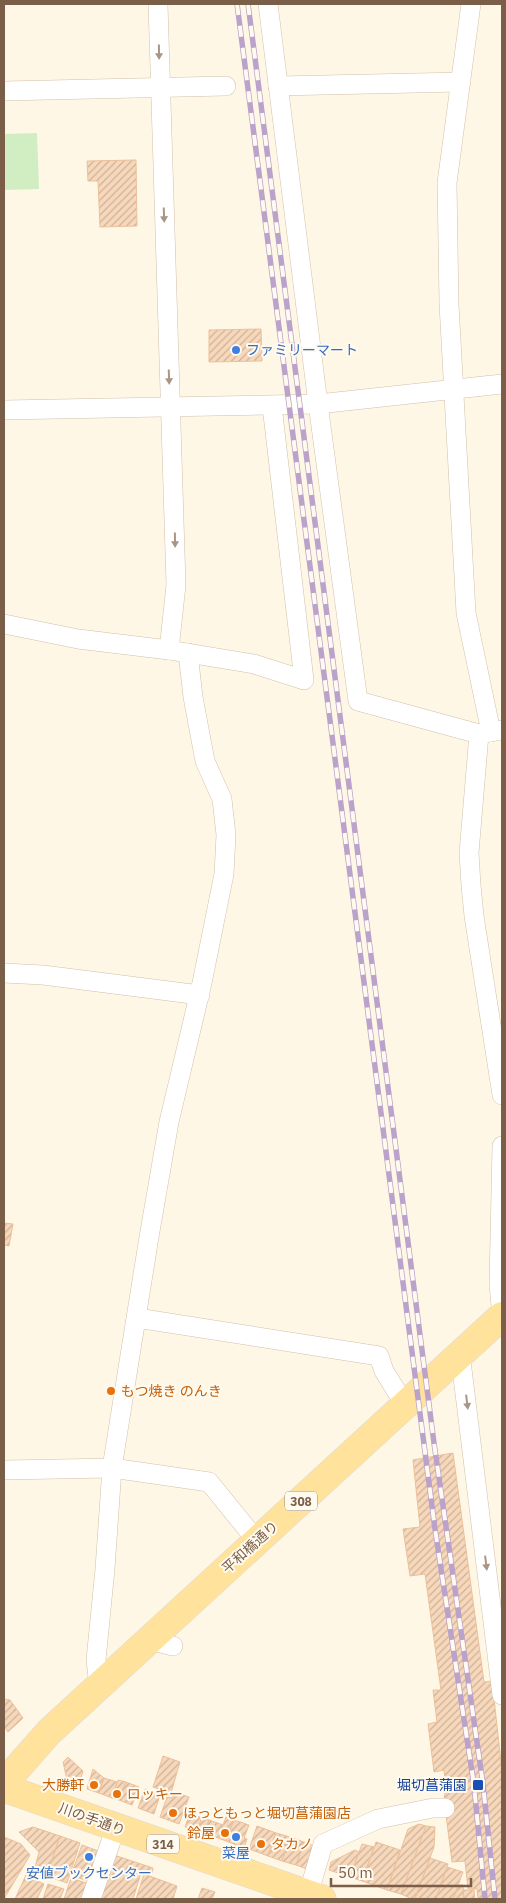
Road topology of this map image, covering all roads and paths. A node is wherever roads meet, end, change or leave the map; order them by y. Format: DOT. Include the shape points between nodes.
graph roads {
  1 [pos="158,4"];
  2 [pos="268,4"];
  3 [pos="471,4"];
  4 [pos="461,82"];
  5 [pos="226,86"];
  6 [pos="278,86"];
  7 [pos="160,88"];
  8 [pos="4,90"];
  9 [pos="502,384"];
  10 [pos="454,390"];
  11 [pos="318,404"];
  12 [pos="170,405"];
  13 [pos="272,406"];
  14 [pos="4,410"];
  15 [pos="4,624"];
  16 [pos="178,651"];
  17 [pos="491,732"];
  18 [pos="4,973"];
  19 [pos="200,995"];
  20 [pos="502,1095"];
  21 [pos="502,1146"];
  22 [pos="502,1316"];
  23 [pos="137,1318"];
  24 [pos="460,1354"];
  25 [pos="405,1404"];
  26 [pos="112,1468"];
  27 [pos="4,1470"];
  28 [pos="257,1541"];
  29 [pos="99,1686"];
  30 [pos="502,1695"];
  31 [pos="4,1783"];
  32 [pos="4,1788"];
  33 [pos="445,1808"];
  34 [pos="116,1828"];
  35 [pos="315,1897"];
  36 [pos="91,1899"];
  1 -- 7 [label="street, one-way"];
  2 -- 6 [label="street"];
  3 -- 4 [label="street"];
  4 -- 6 [label="street"];
  4 -- 10 [label="street" via="447,184"];
  5 -- 7 [label="street"];
  6 -- 11 [label="street"];
  7 -- 8 [label="street"];
  7 -- 12 [label="street, one-way"];
  9 -- 10 [label="street"];
  10 -- 11 [label="street"];
  10 -- 17 [label="street" via="466,613"];
  11 -- 13 [label="street"];
  11 -- 17 [label="street" via="358,701"];
  12 -- 13 [label="street"];
  12 -- 14 [label="street"];
  12 -- 16 [label="street, one-way"];
  13 -- 16 [label="street" via="304,680 254,664"];
  15 -- 16 [label="street" via="78,639"];
  16 -- 19 [label="street" via="193,698 205,761 222,799 226,836 224,874"];
  17 -- 20 [label="street" via="469,853 474,916"];
  18 -- 19 [label="street"];
  19 -- 23 [label="street" via="169,1122"];
  21 -- 22 [label="street" via="499,1284"];
  22 -- 24 [label="main road, 平和橋通り / 308"];
  23 -- 25 [label="street" via="379,1356 384,1372"];
  23 -- 26 [label="street"];
  24 -- 25 [label="main road, 平和橋通り / 308"];
  24 -- 30 [label="street, one-way"];
  25 -- 28 [label="main road, 平和橋通り / 308"];
  26 -- 27 [label="street"];
  26 -- 28 [label="street" via="209,1482"];
  26 -- 29 [label="street" via="96,1660"];
  28 -- 29 [label="main road, 平和橋通り / 308" via="161,1643"];
  29 -- 31 [label="main road, 平和橋通り / 308" via="49,1732"];
  32 -- 34 [label="main road, 川の手通り / 314"];
  33 -- 35 [label="street" via="378,1819 323,1844"];
  34 -- 35 [label="main road, 川の手通り / 314"];
  34 -- 36 [label="street"];
}
